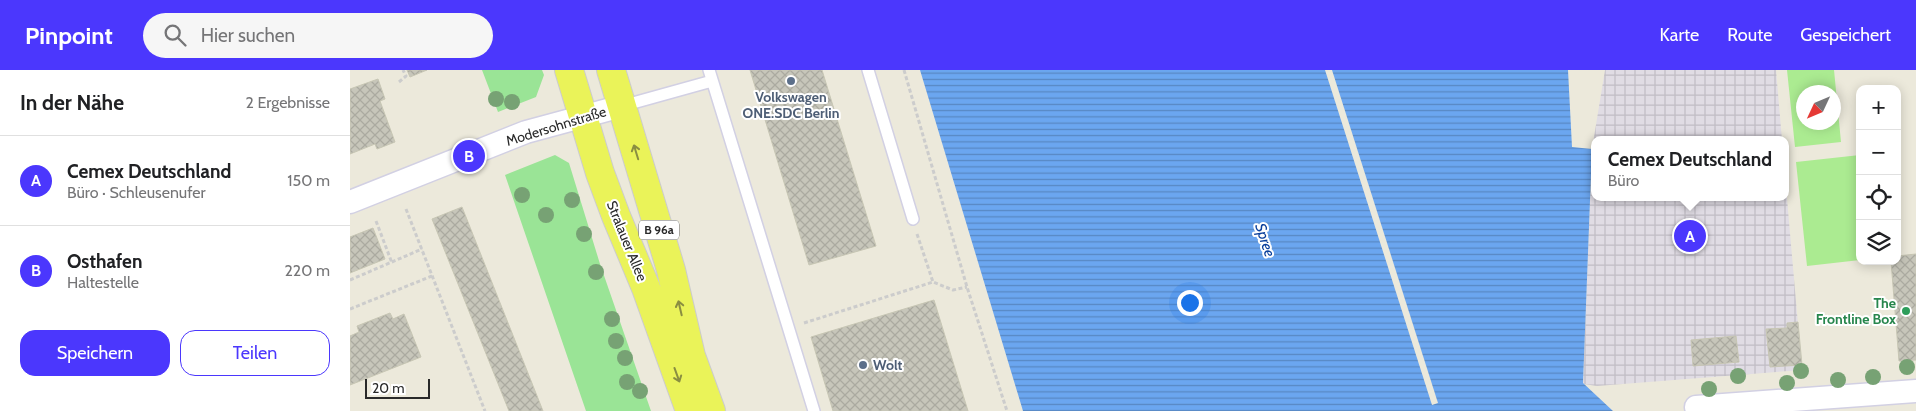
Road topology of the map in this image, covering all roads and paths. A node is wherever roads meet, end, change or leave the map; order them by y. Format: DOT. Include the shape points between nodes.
graph roads {
  1 [pos="403,70"];
  2 [pos="570,70"];
  3 [pos="611,70"];
  4 [pos="868,70"];
  5 [pos="904,70"];
  6 [pos="710,75"];
  7 [pos="398,82"];
  8 [pos="622,106"];
  9 [pos="583,116"];
  10 [pos="350,202"];
  11 [pos="406,209"];
  12 [pos="913,219"];
  13 [pos="376,221"];
  14 [pos="422,249"];
  15 [pos="392,263"];
  16 [pos="432,276"];
  17 [pos="350,280"];
  18 [pos="932,282"];
  19 [pos="967,287"];
  20 [pos="350,310"];
  21 [pos="788,328"];
  22 [pos="1916,391"];
  23 [pos="1696,408"];
  24 [pos="485,411"];
  25 [pos="690,411"];
  26 [pos="711,411"];
  27 [pos="814,411"];
  28 [pos="1007,411"];
  1 -- 7 [label="path" via="406,76"];
  2 -- 9 [label="main road, Stralauer Allee / B 96a"];
  3 -- 8 [label="main road, B 96a"];
  4 -- 12 [label="lane"];
  5 -- 19 [label="path"];
  6 -- 8 [label="lane" via="644,101"];
  6 -- 21 [label="lane"];
  8 -- 9 [label="street, Modersohnstraße"];
  26 -- 8 [label="main road, B 96a, one-way" via="691,356 671,270"];
  9 -- 10 [label="street, Modersohnstraße" via="526,132"];
  9 -- 25 [label="main road, Stralauer Allee / B 96a, one-way" via="613,208"];
  11 -- 14 [label="path"];
  12 -- 18 [label="path"];
  13 -- 15 [label="path"];
  14 -- 15 [label="path"];
  14 -- 16 [label="path"];
  15 -- 17 [label="path"];
  16 -- 20 [label="path"];
  16 -- 24 [label="path"];
  18 -- 19 [label="path" via="953,290"];
  18 -- 21 [label="path"];
  19 -- 28 [label="path"];
  21 -- 27 [label="lane"];
  22 -- 23 [label="street"];
}
